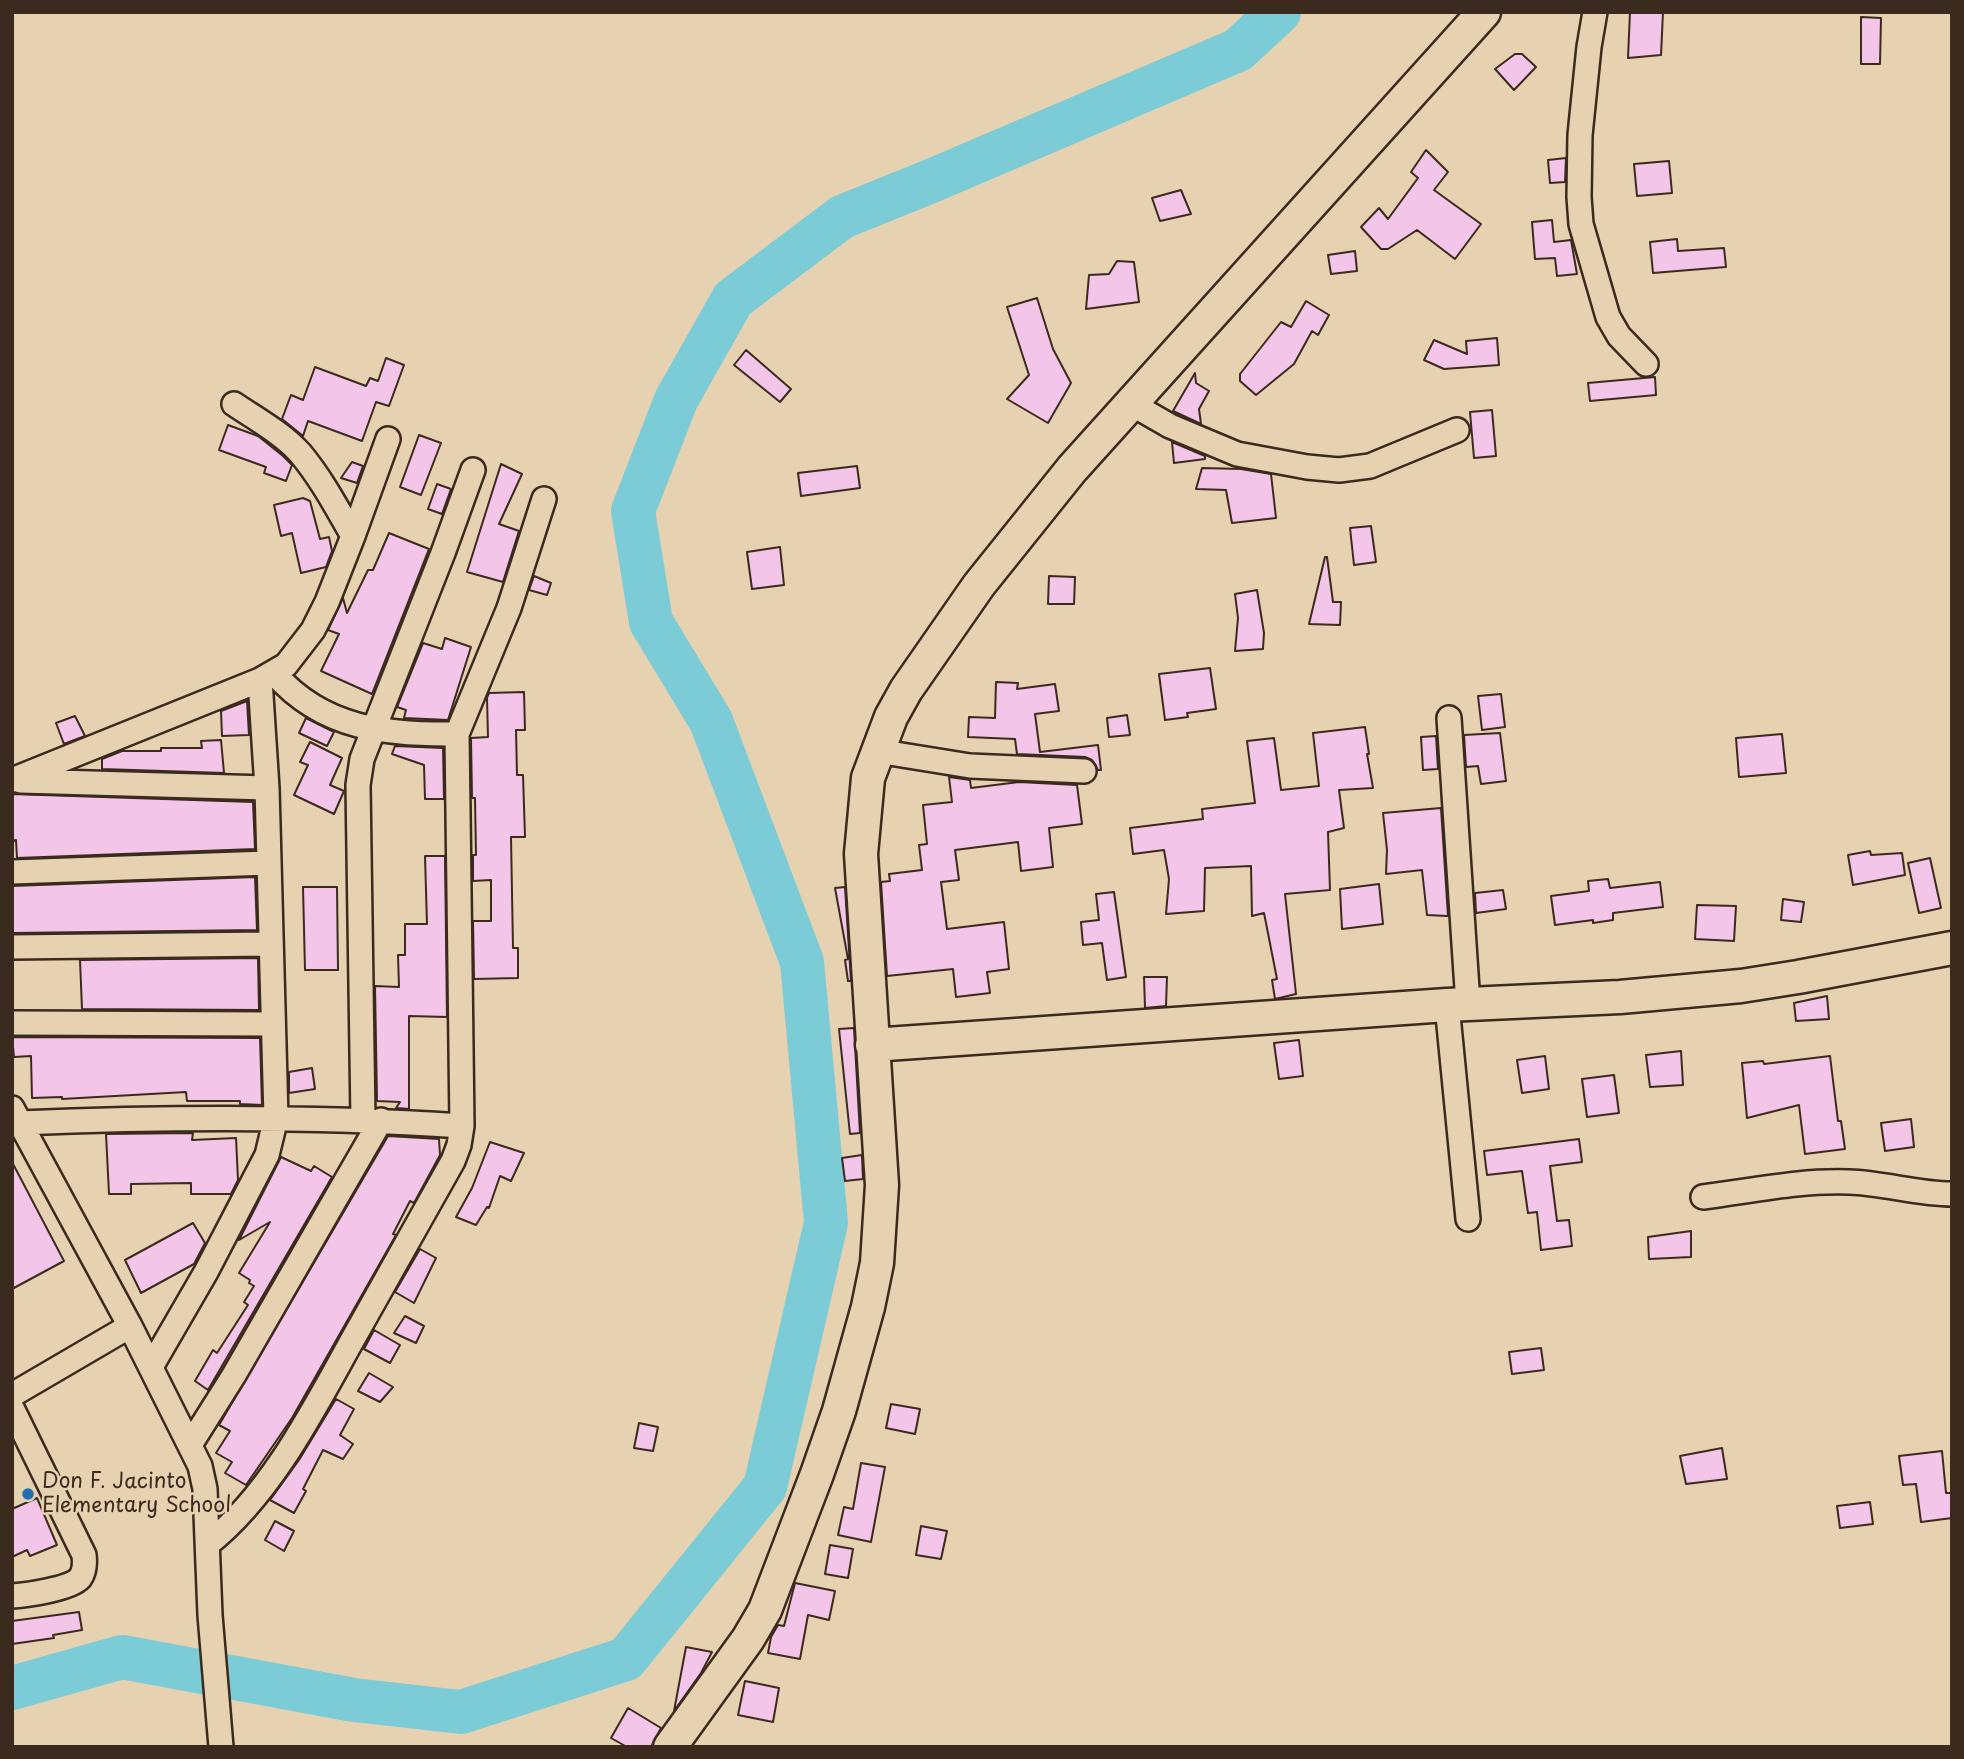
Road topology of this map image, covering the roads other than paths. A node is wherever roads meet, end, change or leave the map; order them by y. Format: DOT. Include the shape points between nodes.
graph roads {
  1 [pos="1484,12"];
  2 [pos="1595,12"];
  3 [pos="1646,364"];
  4 [pos="1130,403"];
  5 [pos="234,404"];
  6 [pos="1457,430"];
  7 [pos="388,439"];
  8 [pos="472,470"];
  9 [pos="544,499"];
  10 [pos="353,536"];
  11 [pos="267,677"];
  12 [pos="1449,718"];
  13 [pos="373,728"];
  14 [pos="457,734"];
  15 [pos="877,751"];
  16 [pos="1084,771"];
  17 [pos="12,780"];
  18 [pos="267,788"];
  19 [pos="268,863"];
  20 [pos="12,872"];
  21 [pos="270,944"];
  22 [pos="12,947"];
  23 [pos="1950,955"];
  24 [pos="1458,1004"];
  25 [pos="12,1023"];
  26 [pos="273,1024"];
  27 [pos="872,1045"];
  28 [pos="16,1116"];
  29 [pos="276,1118"];
  30 [pos="372,1120"];
  31 [pos="461,1126"];
  32 [pos="1952,1194"];
  33 [pos="1703,1196"];
  34 [pos="1468,1219"];
  35 [pos="130,1326"];
  36 [pos="151,1367"];
  37 [pos="12,1395"];
  38 [pos="12,1408"];
  39 [pos="190,1445"];
  40 [pos="208,1544"];
  41 [pos="12,1597"];
  42 [pos="221,1747"];
  43 [pos="670,1747"];
  1 -- 4 [label="street"];
  2 -- 3 [label="street" via="1580,135 1581,224 1608,317"];
  4 -- 6 [label="street" via="1170,426 1237,454 1339,470 1370,466"];
  4 -- 15 [label="street" via="972,594 905,690"];
  5 -- 10 [label="street" via="299,453"];
  7 -- 10 [label="street"];
  8 -- 13 [label="street"];
  9 -- 14 [label="street" via="509,608"];
  10 -- 11 [label="street" via="313,630 286,665"];
  11 -- 13 [label="street" via="320,712"];
  11 -- 17 [label="street"];
  11 -- 18 [label="street"];
  12 -- 24 [label="street"];
  13 -- 14 [label="street"];
  13 -- 30 [label="street" via="358,785"];
  14 -- 31 [label="street"];
  15 -- 16 [label="street" via="971,766"];
  15 -- 27 [label="street" via="869,778 861,855"];
  17 -- 18 [label="street"];
  18 -- 19 [label="street"];
  19 -- 20 [label="street"];
  19 -- 21 [label="street"];
  21 -- 22 [label="street"];
  21 -- 26 [label="street"];
  23 -- 24 [label="street" via="1741,985 1620,997"];
  24 -- 27 [label="street"];
  24 -- 34 [label="street"];
  25 -- 26 [label="street"];
  26 -- 29 [label="street"];
  27 -- 43 [label="street" via="881,1147 881,1221 877,1264 857,1350 817,1474 765,1610"];
  28 -- 29 [label="street"];
  28 -- 35 [label="street"];
  29 -- 30 [label="street"];
  29 -- 36 [label="street" via="267,1155"];
  30 -- 31 [label="street"];
  30 -- 39 [label="street" via="234,1375"];
  31 -- 40 [label="street" via="453,1161 309,1417 248,1506"];
  32 -- 33 [label="street" via="1824,1181"];
  35 -- 36 [label="street"];
  35 -- 37 [label="street"];
  36 -- 39 [label="street"];
  38 -- 41 [label="street" via="85,1562 75,1581"];
  39 -- 40 [label="street" via="205,1489"];
  40 -- 42 [label="street"];
}
